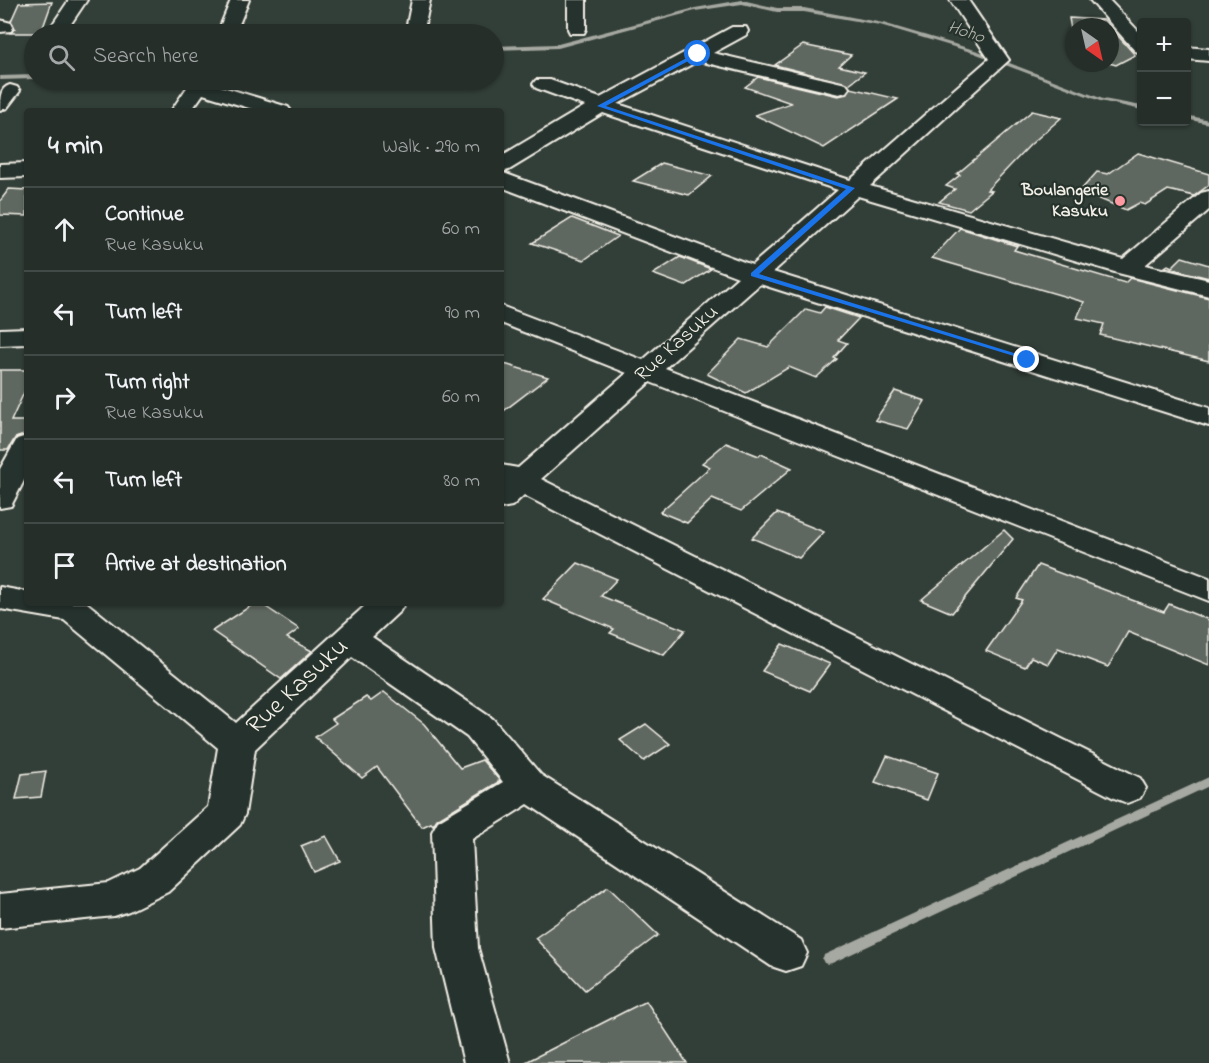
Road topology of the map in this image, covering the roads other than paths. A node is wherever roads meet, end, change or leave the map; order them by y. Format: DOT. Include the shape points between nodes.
graph roads {
  1 [pos="78,0"];
  2 [pos="240,0"];
  3 [pos="421,0"];
  4 [pos="577,0"];
  5 [pos="959,0"];
  6 [pos="1099,0"];
  7 [pos="62,24"];
  8 [pos="230,24"];
  9 [pos="416,24"];
  10 [pos="577,29"];
  11 [pos="739,31"];
  12 [pos="1137,42"];
  13 [pos="1191,53"];
  14 [pos="698,54"];
  15 [pos="1209,55"];
  16 [pos="543,84"];
  17 [pos="839,88"];
  18 [pos="195,90"];
  19 [pos="220,90"];
  20 [pos="600,106"];
  21 [pos="183,108"];
  22 [pos="272,108"];
  23 [pos="504,163"];
  24 [pos="24,170"];
  25 [pos="0,171"];
  26 [pos="504,180"];
  27 [pos="851,188"];
  28 [pos="1209,198"];
  29 [pos="1127,268"];
  30 [pos="753,274"];
  31 [pos="1209,288"];
  32 [pos="504,315"];
  33 [pos="24,336"];
  34 [pos="0,337"];
  35 [pos="649,371"];
  36 [pos="1209,417"];
  37 [pos="24,454"];
  38 [pos="508,483"];
  39 [pos="11,495"];
  40 [pos="1209,590"];
  41 [pos="0,598"];
  42 [pos="24,602"];
  43 [pos="48,606"];
  44 [pos="385,606"];
  45 [pos="350,639"];
  46 [pos="237,744"];
  47 [pos="528,785"];
  48 [pos="1126,788"];
  49 [pos="0,910"];
  50 [pos="786,953"];
  51 [pos="487,1063"];
  1 -- 7 [label="street"];
  2 -- 8 [label="street"];
  3 -- 9 [label="street"];
  4 -- 10 [label="street"];
  5 -- 27 [label="street, Rue Kasuku" via="997,61"];
  6 -- 12 [label="street"];
  11 -- 14 [label="street"];
  13 -- 15 [label="street"];
  14 -- 17 [label="street"];
  14 -- 20 [label="street"];
  16 -- 20 [label="street"];
  18 -- 21 [label="street"];
  19 -- 22 [label="street"];
  20 -- 23 [label="street"];
  20 -- 27 [label="street"];
  24 -- 25 [label="street"];
  26 -- 30 [label="street"];
  27 -- 29 [label="street"];
  27 -- 30 [label="street, Rue Kasuku"];
  28 -- 29 [label="street"];
  29 -- 31 [label="street"];
  30 -- 35 [label="street, Rue Kasuku"];
  30 -- 36 [label="street"];
  32 -- 35 [label="street"];
  33 -- 34 [label="street"];
  35 -- 38 [label="street, Rue Kasuku"];
  35 -- 40 [label="street"];
  37 -- 39 [label="street"];
  38 -- 48 [label="street"];
  41 -- 42 [label="street"];
  43 -- 46 [label="street" via="74,610"];
  44 -- 45 [label="street, Rue Kasuku"];
  45 -- 46 [label="street, Rue Kasuku"];
  45 -- 47 [label="street" via="480,728"];
  46 -- 49 [label="street, Rue Kasuku" via="226,814 154,880 114,899"];
  47 -- 50 [label="street"];
  47 -- 51 [label="street" via="452,832 458,948"];
}
